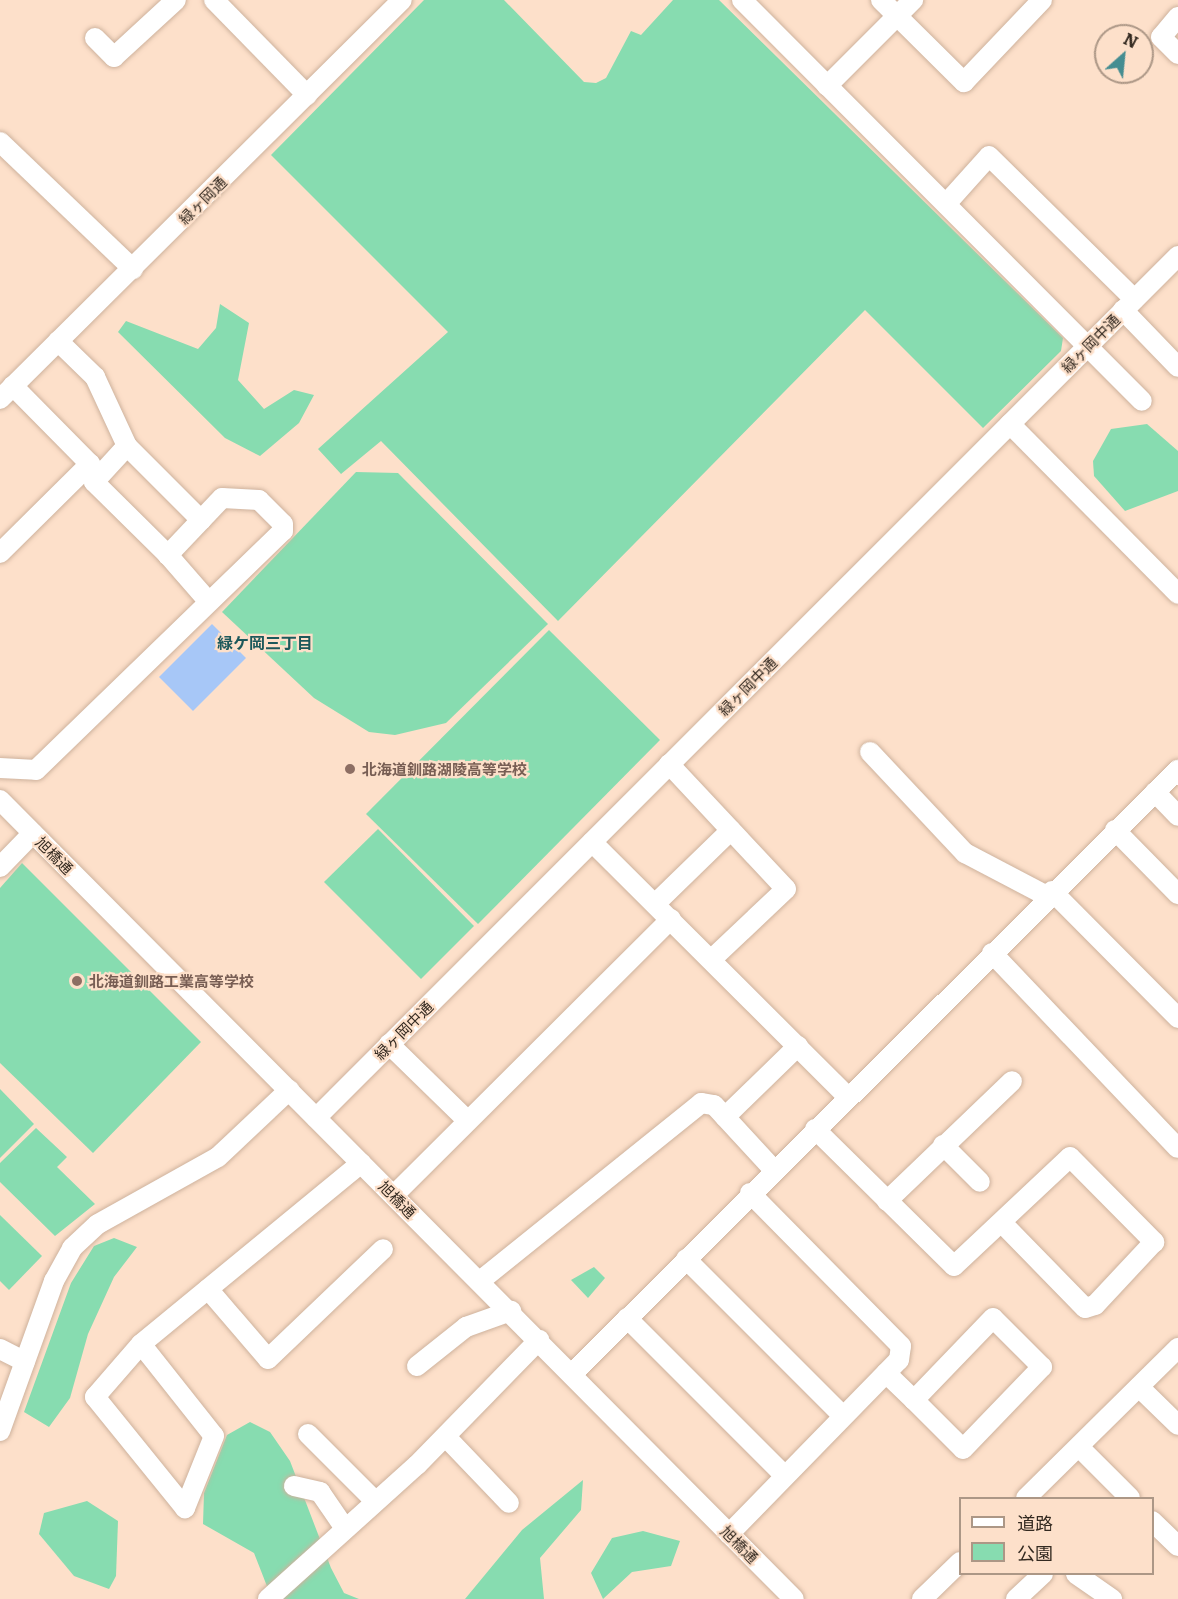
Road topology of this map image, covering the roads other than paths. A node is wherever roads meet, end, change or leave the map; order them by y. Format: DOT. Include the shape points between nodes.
graph roads {
  1 [pos="176,0"];
  2 [pos="214,0"];
  3 [pos="402,0"];
  4 [pos="741,0"];
  5 [pos="881,0"];
  6 [pos="913,0"];
  7 [pos="1042,0"];
  8 [pos="897,16"];
  9 [pos="1178,18"];
  10 [pos="95,38"];
  11 [pos="1178,54"];
  12 [pos="827,86"];
  13 [pos="307,95"];
  14 [pos="0,142"];
  15 [pos="946,204"];
  16 [pos="1177,258"];
  17 [pos="133,269"];
  18 [pos="1129,305"];
  19 [pos="58,341"];
  20 [pos="1087,346"];
  21 [pos="1178,367"];
  22 [pos="7,393"];
  23 [pos="1142,401"];
  24 [pos="1010,424"];
  25 [pos="127,446"];
  26 [pos="201,520"];
  27 [pos="0,553"];
  28 [pos="168,555"];
  29 [pos="1178,594"];
  30 [pos="209,602"];
  31 [pos="870,752"];
  32 [pos="669,764"];
  33 [pos="0,768"];
  34 [pos="1178,770"];
  35 [pos="1155,792"];
  36 [pos="0,800"];
  37 [pos="1178,816"];
  38 [pos="731,830"];
  39 [pos="1115,830"];
  40 [pos="33,833"];
  41 [pos="592,842"];
  42 [pos="0,867"];
  43 [pos="1049,894"];
  44 [pos="1178,894"];
  45 [pos="655,904"];
  46 [pos="671,919"];
  47 [pos="992,952"];
  48 [pos="711,960"];
  49 [pos="1178,1018"];
  50 [pos="389,1044"];
  51 [pos="798,1046"];
  52 [pos="1012,1081"];
  53 [pos="289,1090"];
  54 [pos="847,1096"];
  55 [pos="725,1117"];
  56 [pos="316,1118"];
  57 [pos="468,1121"];
  58 [pos="815,1129"];
  59 [pos="943,1145"];
  60 [pos="1178,1148"];
  61 [pos="361,1163"];
  62 [pos="774,1170"];
  63 [pos="980,1182"];
  64 [pos="750,1193"];
  65 [pos="394,1195"];
  66 [pos="887,1201"];
  67 [pos="1002,1223"];
  68 [pos="382,1249"];
  69 [pos="686,1259"];
  70 [pos="480,1281"];
  71 [pos="208,1289"];
  72 [pos="511,1311"];
  73 [pos="627,1318"];
  74 [pos="539,1340"];
  75 [pos="141,1344"];
  76 [pos="1178,1348"];
  77 [pos="0,1349"];
  78 [pos="25,1362"];
  79 [pos="417,1366"];
  80 [pos="886,1372"];
  81 [pos="572,1374"];
  82 [pos="1139,1386"];
  83 [pos="914,1400"];
  84 [pos="843,1416"];
  85 [pos="1178,1425"];
  86 [pos="0,1431"];
  87 [pos="308,1434"];
  88 [pos="446,1437"];
  89 [pos="1079,1447"];
  90 [pos="784,1475"];
  91 [pos="294,1486"];
  92 [pos="1027,1497"];
  93 [pos="1129,1497"];
  94 [pos="374,1500"];
  95 [pos="509,1503"];
  96 [pos="1154,1523"];
  97 [pos="344,1527"];
  98 [pos="729,1534"];
  99 [pos="1178,1546"];
  100 [pos="959,1563"];
  101 [pos="1042,1575"];
  102 [pos="1077,1575"];
  103 [pos="1110,1598"];
  104 [pos="268,1599"];
  105 [pos="794,1599"];
  106 [pos="922,1599"];
  107 [pos="1016,1599"];
  1 -- 10 [label="street" via="114,57"];
  2 -- 13 [label="street"];
  3 -- 13 [label="street, 緑ヶ岡通"];
  4 -- 12 [label="street"];
  5 -- 8 [label="street"];
  6 -- 8 [label="street"];
  7 -- 8 [label="street" via="964,82"];
  8 -- 12 [label="street"];
  9 -- 11 [label="street" via="1161,36"];
  12 -- 15 [label="street"];
  13 -- 17 [label="street, 緑ヶ岡通"];
  14 -- 17 [label="street"];
  15 -- 18 [label="street" via="989,156"];
  15 -- 20 [label="street"];
  16 -- 18 [label="street, 緑ヶ岡中通"];
  17 -- 19 [label="street, 緑ヶ岡通"];
  18 -- 20 [label="street, 緑ヶ岡中通"];
  18 -- 21 [label="street"];
  19 -- 22 [label="street, 緑ヶ岡通"];
  19 -- 25 [label="street" via="95,377"];
  20 -- 23 [label="street"];
  20 -- 24 [label="street, 緑ヶ岡中通"];
  22 -- 27 [label="street" via="90,464"];
  24 -- 29 [label="street"];
  24 -- 32 [label="street, 緑ヶ岡中通"];
  25 -- 26 [label="street"];
  25 -- 28 [label="street" via="94,482"];
  26 -- 28 [label="street"];
  26 -- 30 [label="street" via="222,498 259,500 283,524 283,531"];
  28 -- 30 [label="street"];
  30 -- 33 [label="street" via="36,770"];
  31 -- 43 [label="street" via="965,853"];
  32 -- 38 [label="street"];
  32 -- 41 [label="street, 緑ヶ岡中通"];
  34 -- 35 [label="street"];
  35 -- 37 [label="street"];
  35 -- 39 [label="street"];
  36 -- 40 [label="street, 旭橋通"];
  38 -- 45 [label="street"];
  38 -- 48 [label="street" via="786,889"];
  39 -- 43 [label="street"];
  39 -- 44 [label="street"];
  40 -- 42 [label="street"];
  40 -- 53 [label="street, 旭橋通"];
  41 -- 45 [label="street"];
  41 -- 50 [label="street, 緑ヶ岡中通"];
  43 -- 47 [label="street"];
  43 -- 49 [label="street"];
  45 -- 46 [label="street"];
  46 -- 48 [label="street"];
  46 -- 57 [label="street"];
  47 -- 54 [label="street"];
  47 -- 60 [label="street"];
  48 -- 51 [label="street"];
  50 -- 56 [label="street, 緑ヶ岡中通"];
  50 -- 57 [label="street"];
  51 -- 54 [label="street"];
  51 -- 55 [label="street"];
  52 -- 59 [label="street"];
  53 -- 56 [label="street, 旭橋通"];
  53 -- 78 [label="street" via="218,1157 82,1236 63,1262"];
  54 -- 58 [label="street"];
  55 -- 62 [label="street"];
  55 -- 70 [label="street" via="714,1106 701,1103"];
  56 -- 61 [label="street, 旭橋通"];
  57 -- 65 [label="street"];
  58 -- 62 [label="street"];
  58 -- 66 [label="street"];
  59 -- 63 [label="street"];
  59 -- 66 [label="street"];
  61 -- 65 [label="street, 旭橋通"];
  61 -- 71 [label="street"];
  62 -- 64 [label="street"];
  64 -- 69 [label="street"];
  64 -- 80 [label="street" via="901,1346 899,1360"];
  65 -- 70 [label="street, 旭橋通"];
  66 -- 67 [label="street" via="954,1266"];
  67 -- 67 [label="street" via="1084,1308 1095,1305 1154,1242 1070,1158"];
  68 -- 71 [label="street" via="268,1359"];
  69 -- 73 [label="street"];
  69 -- 84 [label="street"];
  70 -- 72 [label="street, 旭橋通"];
  71 -- 75 [label="street"];
  72 -- 74 [label="street, 旭橋通"];
  72 -- 79 [label="street" via="466,1326"];
  73 -- 81 [label="street"];
  73 -- 90 [label="street"];
  74 -- 81 [label="street, 旭橋通"];
  74 -- 88 [label="street"];
  75 -- 75 [label="street" via="214,1436 185,1508 94,1397"];
  76 -- 82 [label="street"];
  77 -- 78 [label="street"];
  78 -- 86 [label="street"];
  80 -- 83 [label="street"];
  80 -- 84 [label="street"];
  81 -- 98 [label="street, 旭橋通"];
  82 -- 85 [label="street"];
  82 -- 89 [label="street"];
  83 -- 83 [label="street" via="963,1449 1042,1367 993,1318"];
  84 -- 90 [label="street"];
  87 -- 94 [label="street"];
  88 -- 94 [label="street"];
  88 -- 95 [label="street"];
  89 -- 92 [label="street"];
  89 -- 93 [label="street"];
  90 -- 98 [label="street"];
  91 -- 97 [label="street" via="320,1492"];
  94 -- 97 [label="street"];
  96 -- 99 [label="street"];
  97 -- 104 [label="street"];
  98 -- 105 [label="street, 旭橋通"];
  100 -- 106 [label="street"];
  101 -- 107 [label="street"];
  102 -- 103 [label="street"];
}
